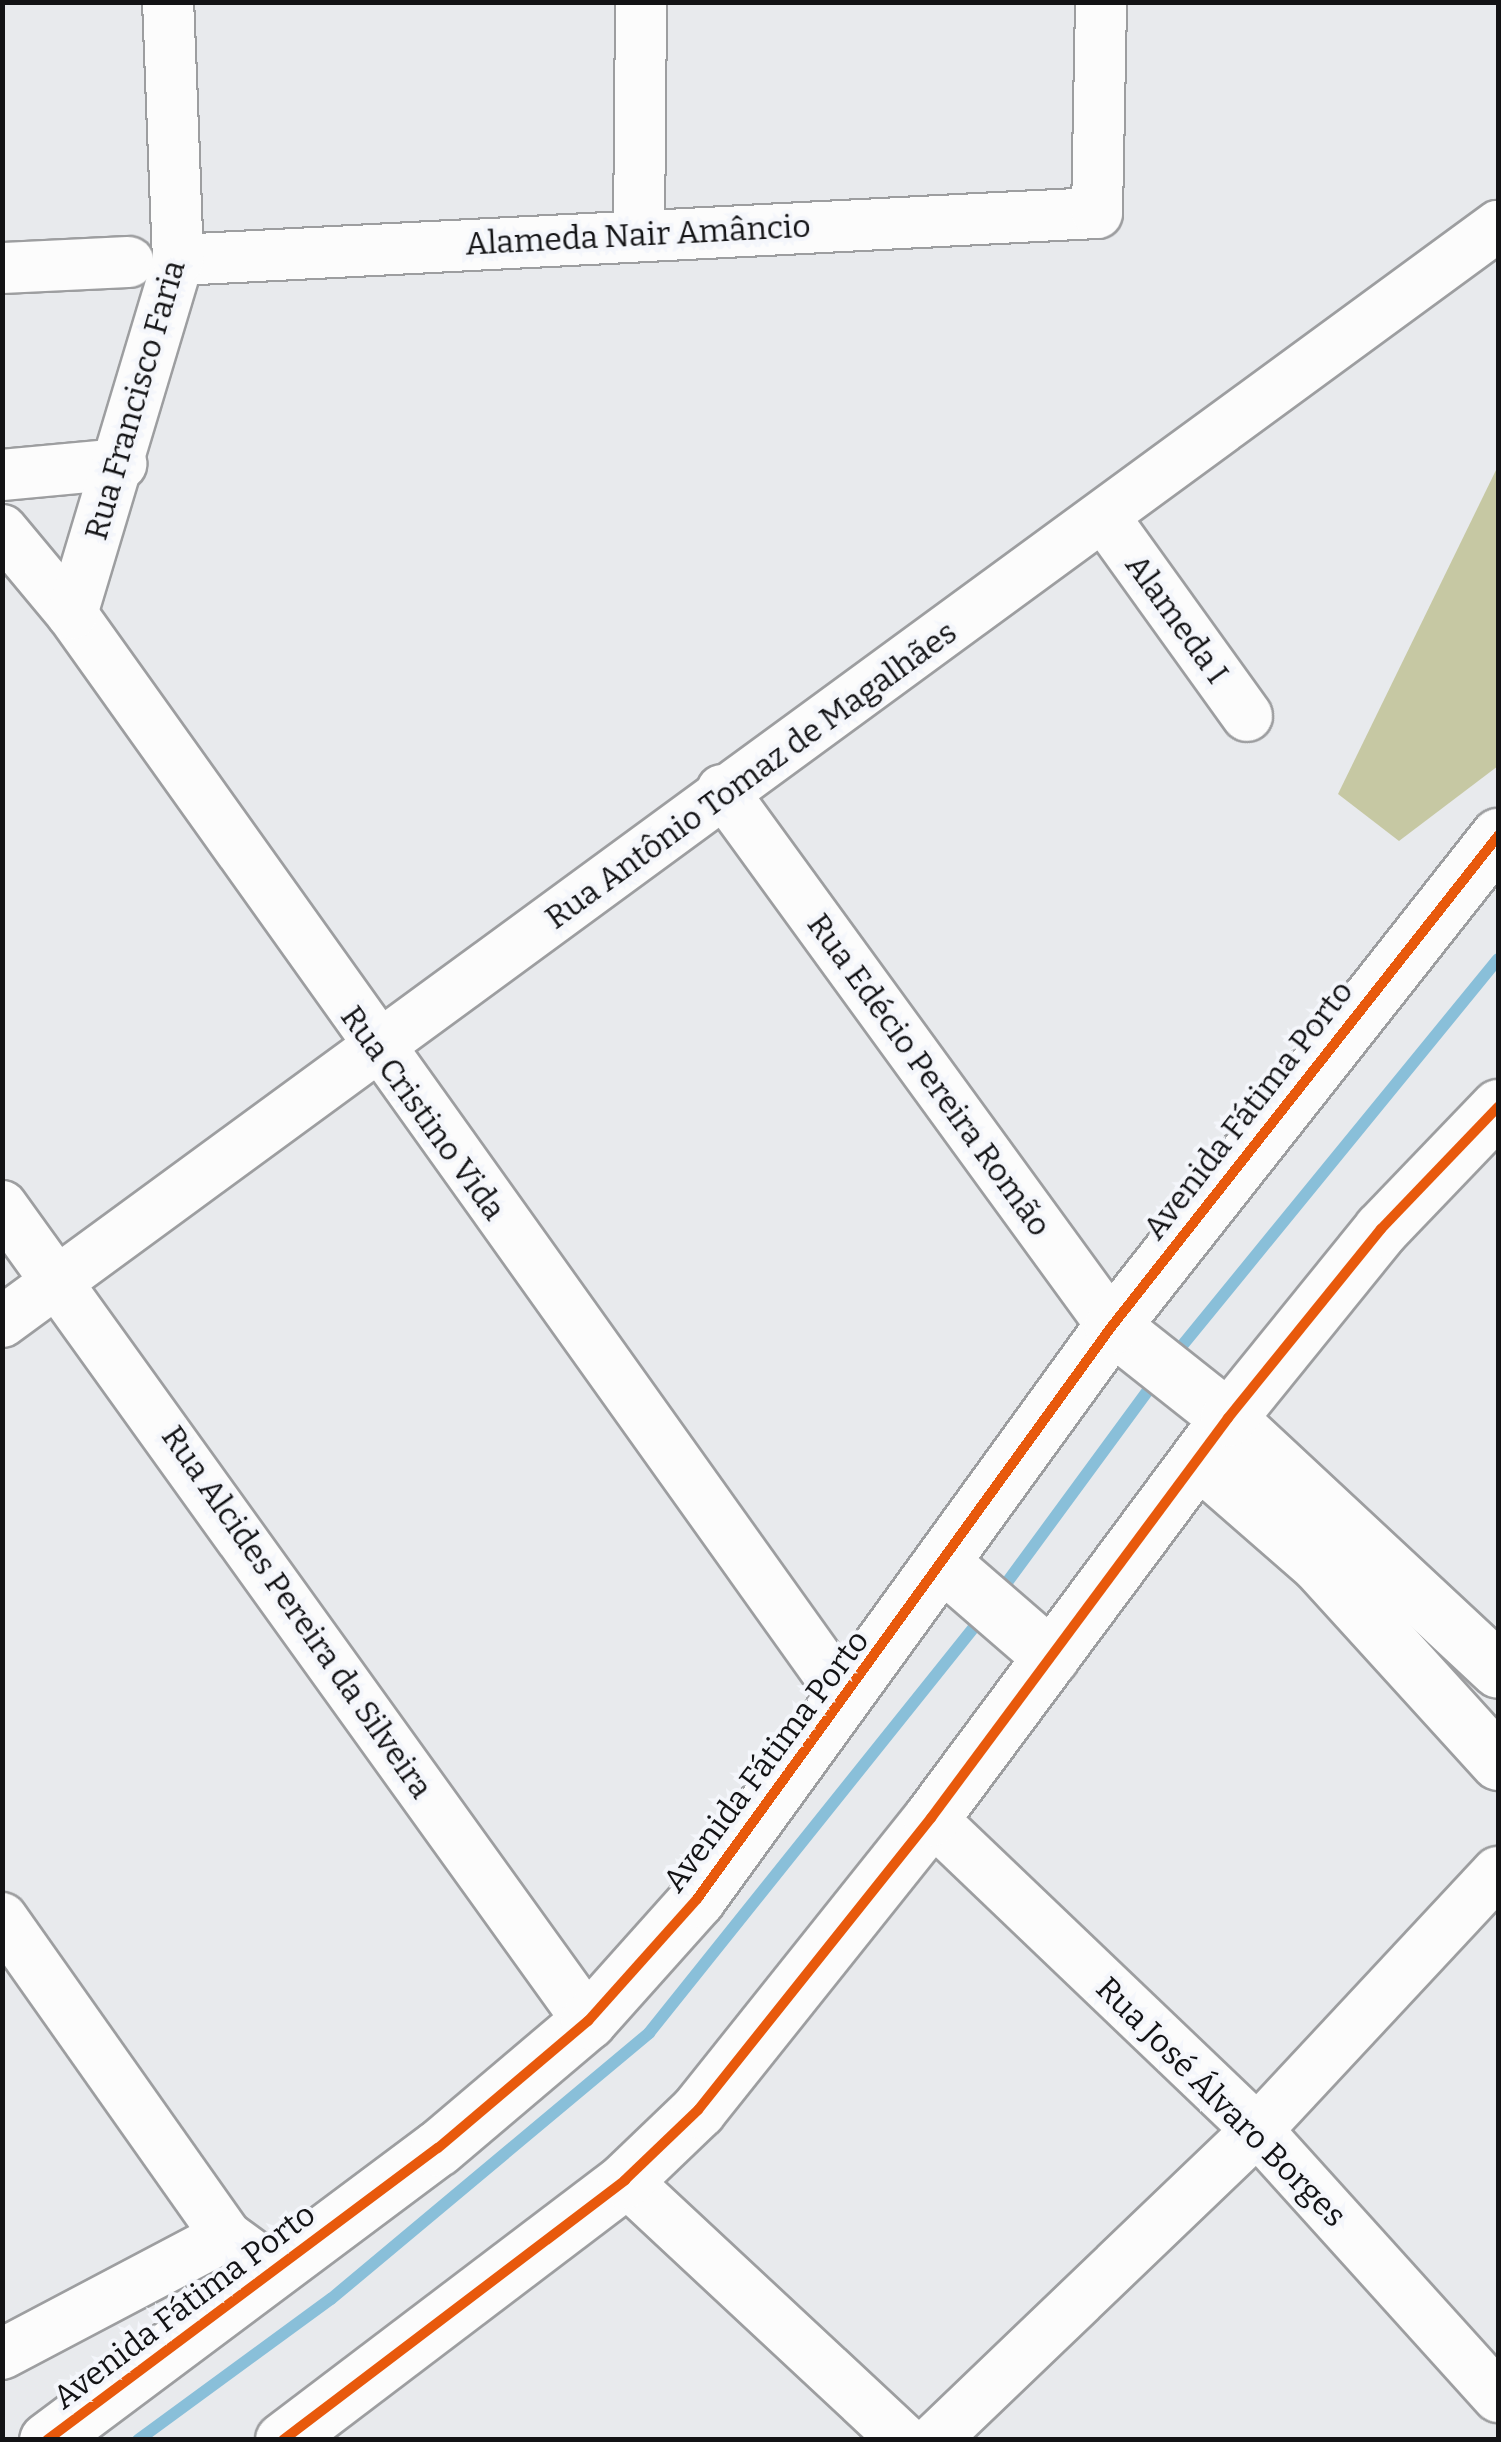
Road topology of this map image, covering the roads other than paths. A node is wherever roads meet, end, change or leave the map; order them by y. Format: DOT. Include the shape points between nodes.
graph roads {
  1 [pos="168,2"];
  2 [pos="641,2"];
  3 [pos="1101,2"];
  4 [pos="1498,226"];
  5 [pos="638,234"];
  6 [pos="178,260"];
  7 [pos="129,262"];
  8 [pos="2,268"];
  9 [pos="121,464"];
  10 [pos="2,475"];
  11 [pos="1108,521"];
  12 [pos="2,530"];
  13 [pos="72,614"];
  14 [pos="1246,716"];
  15 [pos="722,790"];
  16 [pos="1498,836"];
  17 [pos="377,1050"];
  18 [pos="1498,1107"];
  19 [pos="2,1206"];
  20 [pos="60,1280"];
  21 [pos="2,1322"];
  22 [pos="1129,1338"];
  23 [pos="1213,1427"];
  24 [pos="958,1577"];
  25 [pos="1037,1646"];
  26 [pos="1498,1670"];
  27 [pos="844,1696"];
  28 [pos="1498,1762"];
  29 [pos="931,1818"];
  30 [pos="1498,1872"];
  31 [pos="2,1918"];
  32 [pos="588,2021"];
  33 [pos="1257,2130"];
  34 [pos="626,2180"];
  35 [pos="226,2236"];
  36 [pos="274,2270"];
  37 [pos="2,2354"];
  38 [pos="1498,2397"];
  39 [pos="47,2440"];
  40 [pos="283,2440"];
  41 [pos="904,2440"];
  42 [pos="934,2440"];
  1 -- 6 [label="street, Rua Francisco Faria"];
  2 -- 5 [label="street"];
  3 -- 5 [label="street, Alameda Nair Amâncio" via="1098,214"];
  4 -- 11 [label="street, Rua Antônio Tomaz de Magalhães"];
  5 -- 6 [label="street, Alameda Nair Amâncio"];
  6 -- 9 [label="street, Rua Francisco Faria"];
  7 -- 8 [label="street"];
  9 -- 10 [label="street"];
  9 -- 13 [label="street, Rua Francisco Faria"];
  11 -- 14 [label="street, Alameda I"];
  11 -- 15 [label="street, Rua Antônio Tomaz de Magalhães"];
  12 -- 13 [label="street, Rua Cristino Vida"];
  13 -- 17 [label="street, Rua Cristino Vida"];
  15 -- 17 [label="street, Rua Antônio Tomaz de Magalhães"];
  15 -- 22 [label="street, Rua Edécio Pereira Romão"];
  16 -- 22 [label="main road, Avenida Fátima Porto"];
  17 -- 20 [label="street, Rua Antônio Tomaz de Magalhães"];
  17 -- 27 [label="street, Rua Cristino Vida"];
  18 -- 23 [label="main road" via="1382,1229"];
  19 -- 20 [label="street, Rua Alcides Pereira da Silveira"];
  20 -- 21 [label="street, Rua Antônio Tomaz de Magalhães"];
  20 -- 32 [label="street, Rua Alcides Pereira da Silveira"];
  22 -- 23 [label="main road"];
  22 -- 24 [label="main road, Avenida Fátima Porto"];
  23 -- 25 [label="main road"];
  23 -- 26 [label="main road"];
  23 -- 28 [label="main road" via="1318,1564"];
  24 -- 25 [label="main road"];
  24 -- 27 [label="main road, Avenida Fátima Porto"];
  25 -- 29 [label="main road"];
  27 -- 32 [label="main road, Avenida Fátima Porto" via="697,1899"];
  29 -- 33 [label="street, Rua José Álvaro Borges"];
  29 -- 34 [label="main road" via="762,2036"];
  30 -- 33 [label="street"];
  31 -- 35 [label="street"];
  32 -- 36 [label="main road, Avenida Fátima Porto"];
  33 -- 38 [label="street, Rua José Álvaro Borges"];
  33 -- 42 [label="street"];
  34 -- 40 [label="main road"];
  34 -- 41 [label="street"];
  35 -- 36 [label="street"];
  35 -- 37 [label="street, Avenida Fátima Porto"];
  36 -- 39 [label="main road, Avenida Fátima Porto"];
}
